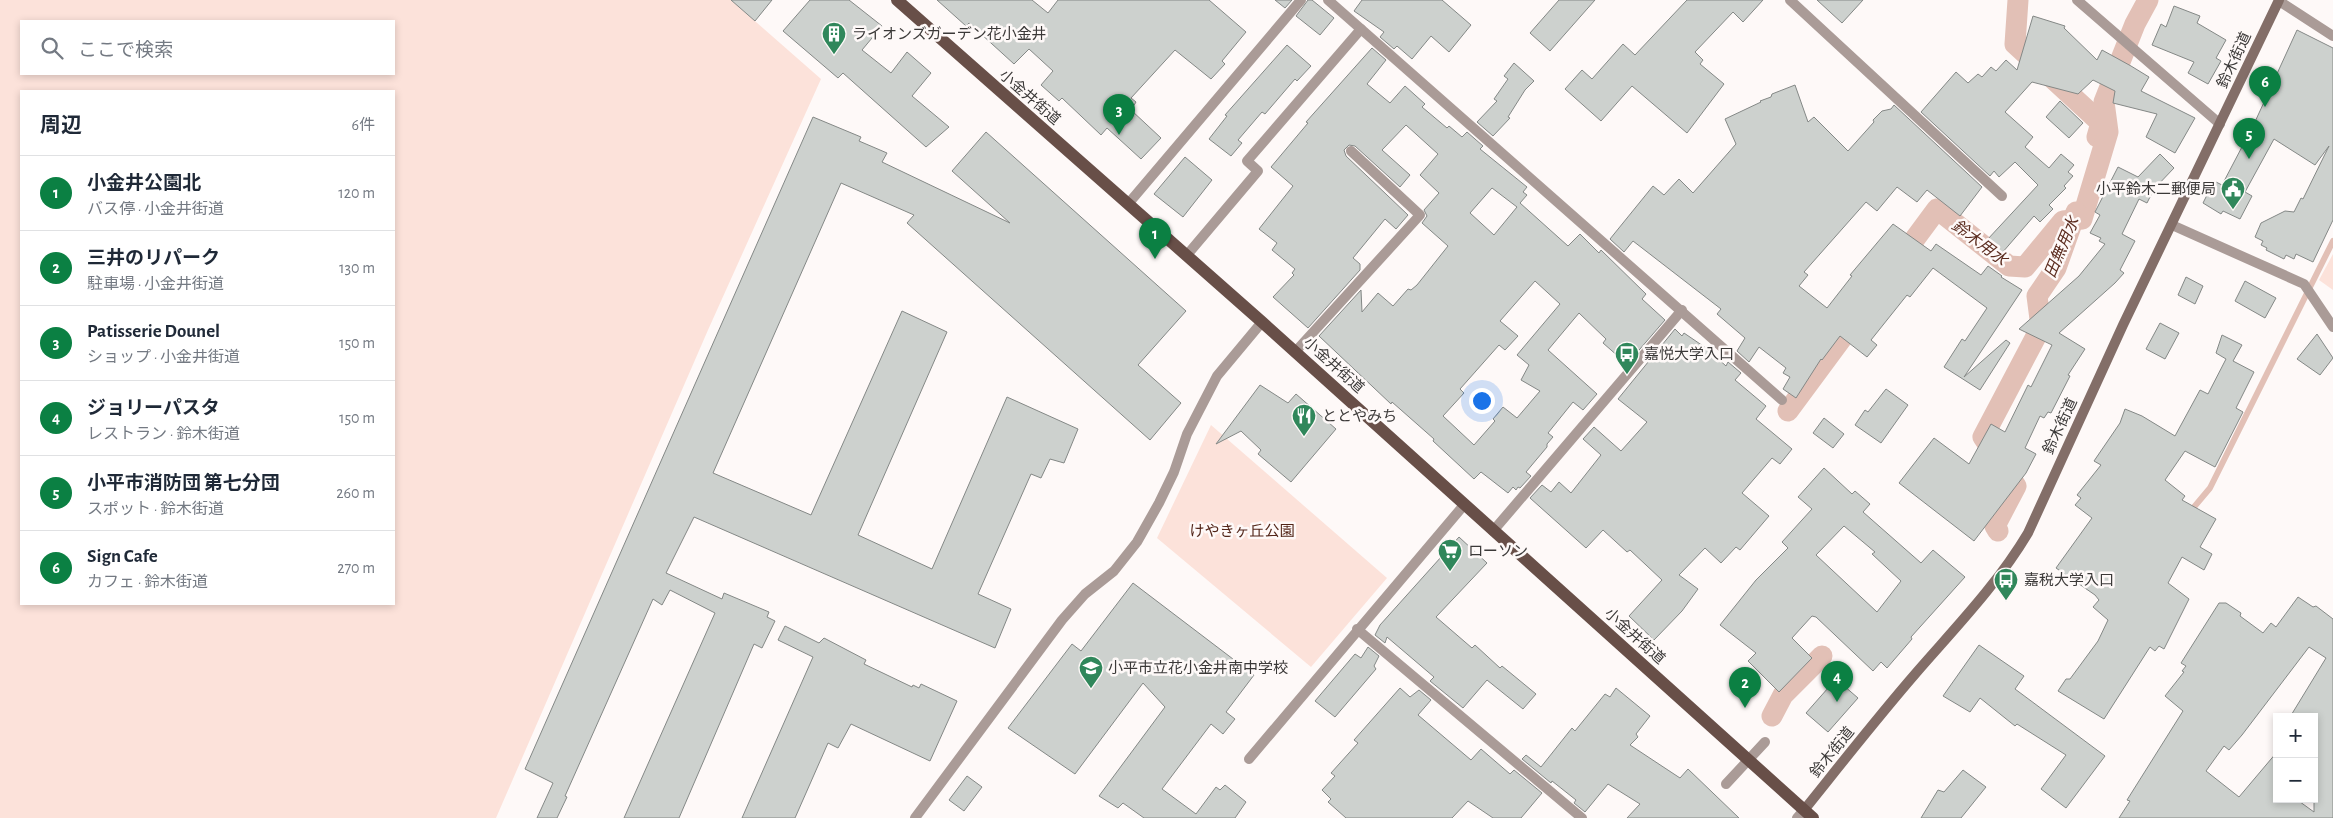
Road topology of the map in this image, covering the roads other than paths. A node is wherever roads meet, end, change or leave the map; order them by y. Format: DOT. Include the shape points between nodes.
graph roads {
  1 [pos="897,0"];
  2 [pos="1301,0"];
  3 [pos="1328,0"];
  4 [pos="1790,0"];
  5 [pos="2077,0"];
  6 [pos="2279,0"];
  7 [pos="1361,29"];
  8 [pos="2333,36"];
  9 [pos="2220,124"];
  10 [pos="1351,152"];
  11 [pos="2002,196"];
  12 [pos="1128,204"];
  13 [pos="2172,225"];
  14 [pos="1187,256"];
  15 [pos="1682,310"];
  16 [pos="1262,322"];
  17 [pos="2333,327"];
  18 [pos="1295,352"];
  19 [pos="1782,400"];
  20 [pos="1464,505"];
  21 [pos="1492,531"];
  22 [pos="1357,629"];
  23 [pos="1765,742"];
  24 [pos="1249,759"];
  25 [pos="1726,784"];
  26 [pos="1805,815"];
  27 [pos="915,818"];
  28 [pos="1582,818"];
  1 -- 12 [label="main road, 小金井街道"];
  2 -- 12 [label="street"];
  3 -- 7 [label="street"];
  4 -- 11 [label="street"];
  5 -- 9 [label="street"];
  6 -- 8 [label="street"];
  6 -- 9 [label="main road, 鈴木街道"];
  7 -- 14 [label="street" via="1247,161 1258,171"];
  7 -- 15 [label="street"];
  9 -- 13 [label="main road, 鈴木街道"];
  10 -- 18 [label="street" via="1420,215"];
  12 -- 14 [label="main road, 小金井街道"];
  13 -- 17 [label="street" via="2304,284"];
  13 -- 26 [label="main road, 鈴木街道" via="2028,533 2013,558 1904,687"];
  14 -- 16 [label="main road, 小金井街道"];
  15 -- 19 [label="street"];
  15 -- 21 [label="street"];
  16 -- 18 [label="main road, 小金井街道"];
  16 -- 27 [label="street" via="1217,376 1187,434 1160,503 1137,542 1114,571 1085,594 1062,620"];
  18 -- 20 [label="main road, 小金井街道"];
  20 -- 21 [label="main road, 小金井街道"];
  20 -- 22 [label="street"];
  21 -- 26 [label="main road, 小金井街道"];
  22 -- 24 [label="street"];
  22 -- 28 [label="street"];
  23 -- 25 [label="street"];
}
